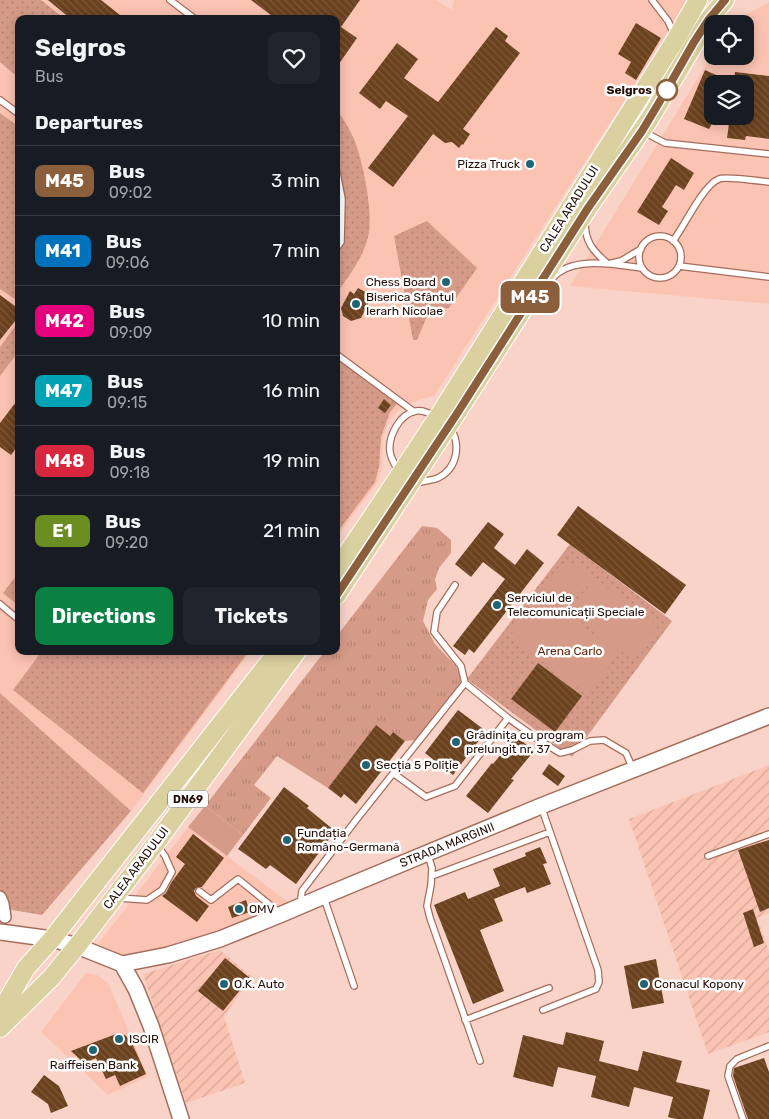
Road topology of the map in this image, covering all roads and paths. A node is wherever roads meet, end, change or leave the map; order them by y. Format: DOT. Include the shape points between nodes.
graph roads {
  1 [pos="170,0"];
  2 [pos="653,0"];
  3 [pos="698,0"];
  4 [pos="725,0"];
  5 [pos="190,15"];
  6 [pos="676,39"];
  7 [pos="0,100"];
  8 [pos="15,111"];
  9 [pos="642,131"];
  10 [pos="769,154"];
  11 [pos="769,182"];
  12 [pos="340,189"];
  13 [pos="588,208"];
  14 [pos="673,241"];
  15 [pos="340,243"];
  16 [pos="640,249"];
  17 [pos="608,264"];
  18 [pos="679,266"];
  19 [pos="642,268"];
  20 [pos="769,278"];
  21 [pos="522,310"];
  22 [pos="340,357"];
  23 [pos="414,411"];
  24 [pos="444,421"];
  25 [pos="400,474"];
  26 [pos="400,499"];
  27 [pos="340,564"];
  28 [pos="455,585"];
  29 [pos="340,590"];
  30 [pos="0,604"];
  31 [pos="15,617"];
  32 [pos="275,655"];
  33 [pos="294,655"];
  34 [pos="465,683"];
  35 [pos="769,716"];
  36 [pos="508,718"];
  37 [pos="634,770"];
  38 [pos="393,773"];
  39 [pos="540,806"];
  40 [pos="550,832"];
  41 [pos="769,834"];
  42 [pos="156,843"];
  43 [pos="428,853"];
  44 [pos="708,856"];
  45 [pos="432,876"];
  46 [pos="199,891"];
  47 [pos="324,896"];
  48 [pos="0,897"];
  49 [pos="114,898"];
  50 [pos="303,905"];
  51 [pos="282,914"];
  52 [pos="5,917"];
  53 [pos="0,932"];
  54 [pos="52,939"];
  55 [pos="78,946"];
  56 [pos="122,964"];
  57 [pos="354,986"];
  58 [pos="549,988"];
  59 [pos="543,1010"];
  60 [pos="0,1013"];
  61 [pos="464,1020"];
  62 [pos="0,1028"];
  63 [pos="769,1046"];
  64 [pos="480,1060"];
  65 [pos="181,1119"];
  66 [pos="743,1119"];
  1 -- 5 [label="lane"];
  2 -- 6 [label="lane"];
  3 -- 6 [label="main road, CALEA ARADULUI"];
  4 -- 9 [label="main road, CALEA ARADULUI" via="694,42"];
  6 -- 24 [label="main road, CALEA ARADULUI"];
  7 -- 8 [label="lane"];
  9 -- 10 [label="lane" via="665,143"];
  9 -- 13 [label="main road, CALEA ARADULUI"];
  11 -- 14 [label="lane" via="720,178 711,184"];
  12 -- 15 [label="lane"];
  13 -- 17 [label="lane" via="584,223 586,235 591,247"];
  13 -- 21 [label="main road, CALEA ARADULUI"];
  14 -- 16 [label="lane" via="666,237 652,238"];
  14 -- 18 [label="lane" via="680,253"];
  16 -- 17 [label="lane" via="621,261"];
  16 -- 19 [label="lane"];
  17 -- 19 [label="lane"];
  17 -- 21 [label="lane" via="586,264 559,272"];
  18 -- 19 [label="lane" via="668,277 661,278 654,278"];
  18 -- 20 [label="lane"];
  21 -- 24 [label="main road, CALEA ARADULUI"];
  22 -- 23 [label="lane"];
  23 -- 24 [label="lane" via="428,412"];
  23 -- 25 [label="lane" via="399,423 391,438 390,453"];
  24 -- 25 [label="main road, CALEA ARADULUI"];
  24 -- 26 [label="main road, CALEA ARADULUI"];
  24 -- 26 [label="lane, CALEA ARADULUI" via="454,433 457,444 450,468 437,478 414,485"];
  25 -- 27 [label="main road, CALEA ARADULUI"];
  26 -- 29 [label="main road, CALEA ARADULUI"];
  28 -- 34 [label="lane" via="437,612 434,632 461,666"];
  30 -- 31 [label="lane"];
  32 -- 54 [label="main road, CALEA ARADULUI / DN69"];
  33 -- 42 [label="main road, CALEA ARADULUI / DN69"];
  34 -- 36 [label="lane"];
  34 -- 38 [label="lane"];
  35 -- 37 [label="street, STRADA MARGINII"];
  36 -- 37 [label="lane" via="560,753 590,741 604,740 626,753"];
  36 -- 38 [label="lane" via="455,786 426,797"];
  37 -- 39 [label="street, STRADA MARGINII"];
  38 -- 50 [label="lane" via="302,891"];
  39 -- 40 [label="lane"];
  39 -- 43 [label="street, STRADA MARGINII"];
  40 -- 45 [label="lane"];
  40 -- 59 [label="lane" via="598,970 599,982 596,989"];
  41 -- 44 [label="lane"];
  42 -- 49 [label="main road, CALEA ARADULUI / DN69"];
  42 -- 49 [label="lane" via="174,874 162,890 147,900"];
  43 -- 45 [label="lane"];
  43 -- 47 [label="street, STRADA MARGINII"];
  45 -- 61 [label="lane" via="427,906"];
  46 -- 51 [label="lane" via="211,900 238,879"];
  47 -- 50 [label="street, STRADA MARGINII"];
  47 -- 57 [label="lane"];
  48 -- 52 [label="street"];
  49 -- 55 [label="main road, CALEA ARADULUI / DN69"];
  50 -- 51 [label="street, STRADA MARGINII"];
  51 -- 56 [label="street, STRADA MARGINII" via="220,939 168,955"];
  53 -- 54 [label="street"];
  54 -- 55 [label="street"];
  54 -- 60 [label="main road, CALEA ARADULUI / DN69" via="26,968"];
  55 -- 56 [label="street"];
  55 -- 62 [label="main road, CALEA ARADULUI / DN69"];
  56 -- 65 [label="street" via="151,1026"];
  58 -- 61 [label="lane"];
  61 -- 64 [label="lane"];
  63 -- 66 [label="lane" via="737,1059 730,1066 728,1076"];
}
